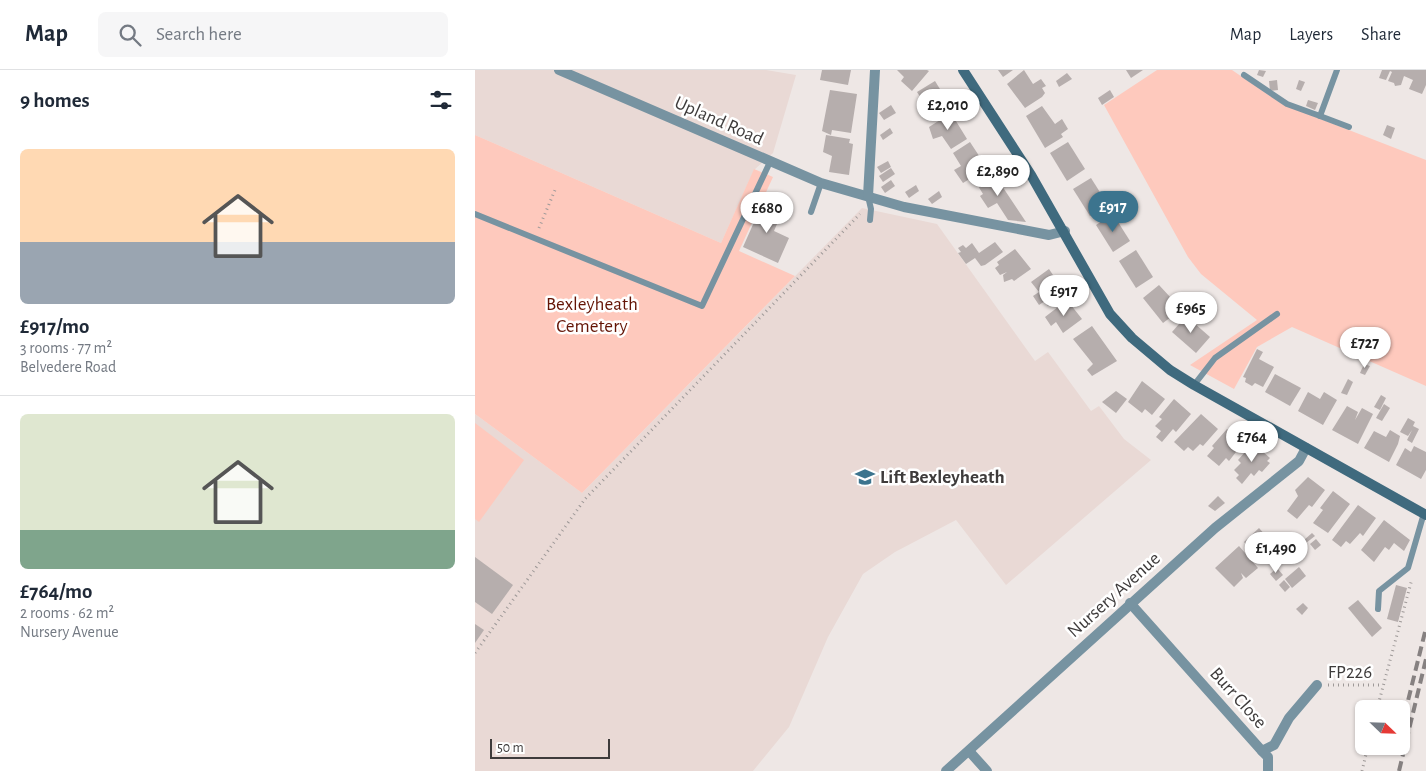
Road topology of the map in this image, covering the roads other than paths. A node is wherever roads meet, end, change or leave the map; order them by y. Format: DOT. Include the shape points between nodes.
graph roads {
  1 [pos="559,70"];
  2 [pos="875,70"];
  3 [pos="963,70"];
  4 [pos="1337,70"];
  5 [pos="1244,75"];
  6 [pos="1320,116"];
  7 [pos="1349,127"];
  8 [pos="770,162"];
  9 [pos="821,183"];
  10 [pos="868,196"];
  11 [pos="811,212"];
  12 [pos="475,214"];
  13 [pos="870,220"];
  14 [pos="1065,232"];
  15 [pos="1277,314"];
  16 [pos="1194,385"];
  17 [pos="1306,448"];
  18 [pos="1425,514"];
  19 [pos="1130,603"];
  20 [pos="1378,610"];
  21 [pos="1317,685"];
  22 [pos="969,750"];
  23 [pos="1262,751"];
  24 [pos="1268,770"];
  25 [pos="946,771"];
  26 [pos="987,771"];
  1 -- 8 [label="street, Upland Road"];
  2 -- 10 [label="street"];
  3 -- 14 [label="street"];
  4 -- 6 [label="lane"];
  5 -- 6 [label="lane" via="1287,104"];
  6 -- 7 [label="lane"];
  8 -- 9 [label="street, Upland Road"];
  8 -- 12 [label="lane" via="701,306"];
  9 -- 10 [label="street, Upland Road"];
  9 -- 11 [label="lane"];
  10 -- 13 [label="lane"];
  10 -- 14 [label="street, Upland Road" via="904,207 1049,235"];
  14 -- 16 [label="street" via="1110,314 1132,338"];
  15 -- 16 [label="lane" via="1215,358"];
  16 -- 17 [label="street"];
  17 -- 18 [label="street"];
  17 -- 19 [label="street, Nursery Avenue" via="1299,461 1215,528"];
  18 -- 20 [label="lane" via="1408,568 1379,591"];
  19 -- 22 [label="street, Nursery Avenue"];
  19 -- 23 [label="street, Burr Close"];
  21 -- 23 [label="street, Burr Close" via="1289,718 1274,745"];
  22 -- 25 [label="street, Nursery Avenue"];
  22 -- 26 [label="street"];
  23 -- 24 [label="street" via="1268,757"];
}
